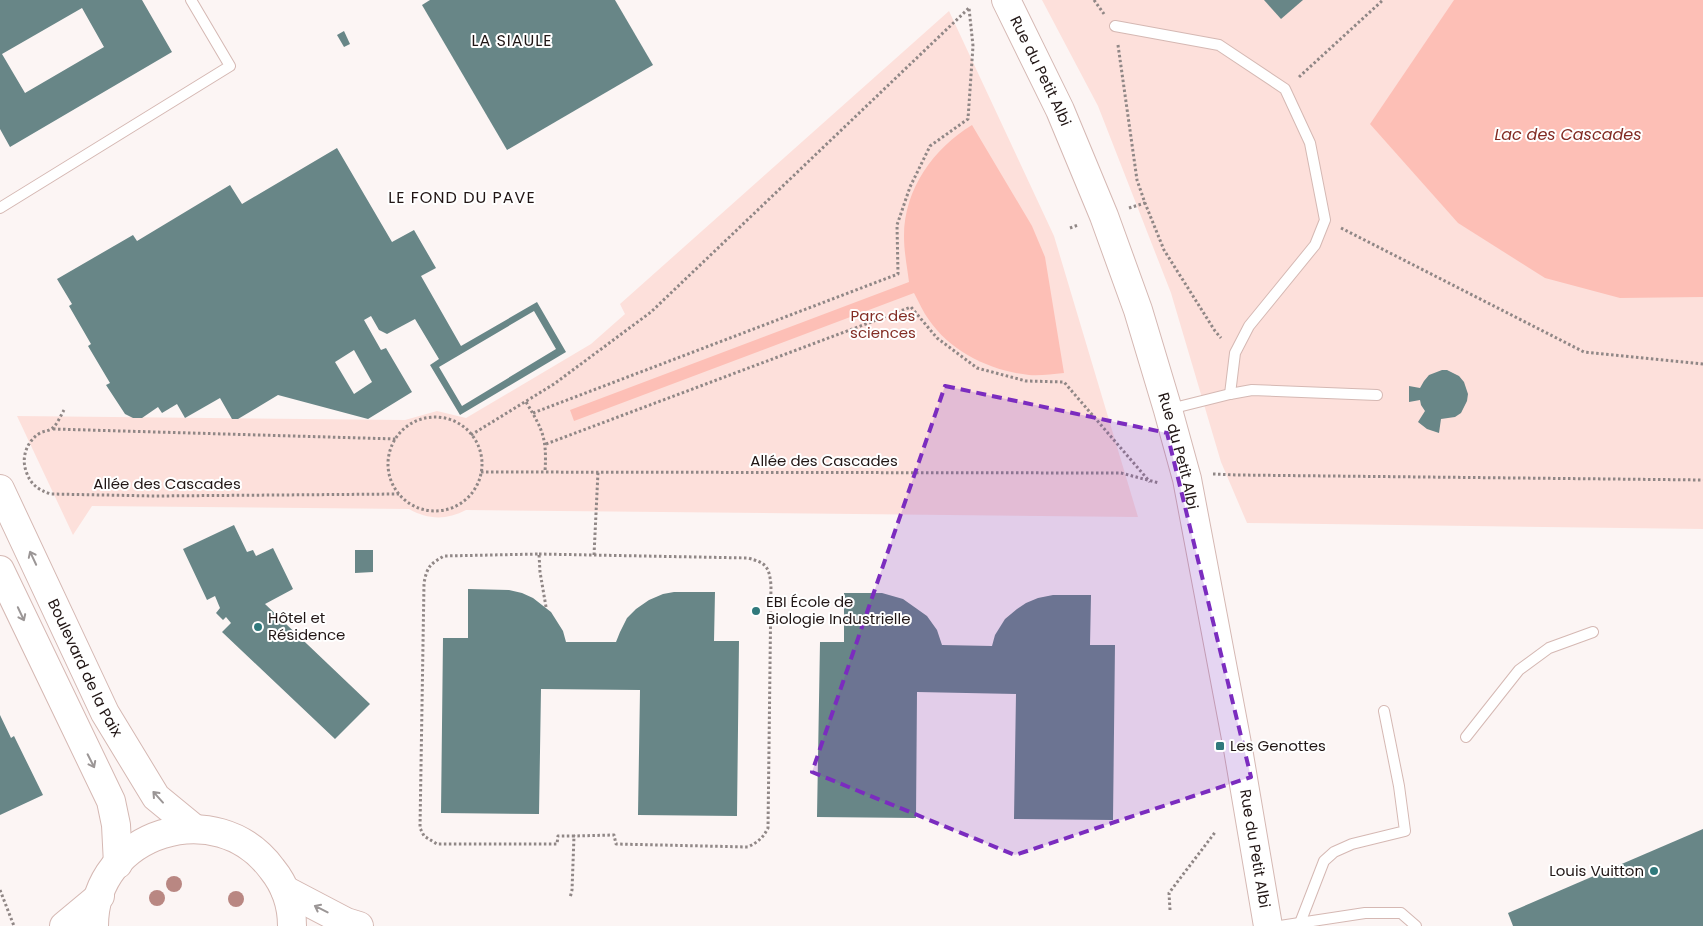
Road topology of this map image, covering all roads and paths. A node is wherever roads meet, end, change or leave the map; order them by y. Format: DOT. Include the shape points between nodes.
graph roads {
  1 [pos="191,0"];
  2 [pos="1006,0"];
  3 [pos="1383,0"];
  4 [pos="1115,26"];
  5 [pos="1285,89"];
  6 [pos="0,208"];
  7 [pos="1325,220"];
  8 [pos="1215,331"];
  9 [pos="1703,364"];
  10 [pos="1230,394"];
  11 [pos="1377,395"];
  12 [pos="526,402"];
  13 [pos="64,410"];
  14 [pos="1168,410"];
  15 [pos="533,413"];
  16 [pos="52,429"];
  17 [pos="471,435"];
  18 [pos="396,439"];
  19 [pos="546,444"];
  20 [pos="24,465"];
  21 [pos="16,466"];
  22 [pos="481,472"];
  23 [pos="545,472"];
  24 [pos="598,472"];
  25 [pos="1205,473"];
  26 [pos="1703,480"];
  27 [pos="1150,482"];
  28 [pos="1165,484"];
  29 [pos="0,489"];
  30 [pos="398,494"];
  31 [pos="539,554"];
  32 [pos="594,555"];
  33 [pos="0,570"];
  34 [pos="546,607"];
  35 [pos="1593,632"];
  36 [pos="1384,711"];
  37 [pos="1466,737"];
  38 [pos="195,829"];
  39 [pos="1216,831"];
  40 [pos="574,836"];
  41 [pos="118,864"];
  42 [pos="0,890"];
  43 [pos="285,890"];
  44 [pos="100,896"];
  45 [pos="570,898"];
  46 [pos="1170,910"];
  47 [pos="1300,923"];
  48 [pos="14,926"];
  49 [pos="64,926"];
  50 [pos="94,926"];
  51 [pos="292,926"];
  52 [pos="359,926"];
  53 [pos="1268,926"];
  54 [pos="1280,926"];
  55 [pos="1416,926"];
  1 -- 6 [label="lane" via="230,66"];
  2 -- 14 [label="street, Rue du Petit Albi" via="1060,110 1104,216 1138,310"];
  3 -- 5 [label="path"];
  4 -- 5 [label="lane" via="1219,45"];
  4 -- 8 [label="path" via="1137,180 1164,250"];
  5 -- 7 [label="lane" via="1310,143"];
  7 -- 9 [label="path" via="1584,352"];
  7 -- 10 [label="lane" via="1315,245 1249,326 1236,353"];
  10 -- 11 [label="lane" via="1252,390"];
  10 -- 14 [label="lane"];
  12 -- 15 [label="path"];
  12 -- 15 [label="path" via="651,312 969,8 973,46 968,120 930,146 910,187 897,225 898,274"];
  12 -- 17 [label="path"];
  13 -- 16 [label="path"];
  14 -- 53 [label="street, Rue du Petit Albi" via="1189,488"];
  15 -- 19 [label="path"];
  16 -- 18 [label="path"];
  16 -- 20 [label="path" via="39,434 28,445"];
  17 -- 18 [label="path" via="452,421 436,418 413,423"];
  17 -- 22 [label="path" via="481,455"];
  18 -- 30 [label="path" via="388,466"];
  19 -- 23 [label="path"];
  19 -- 27 [label="path" via="911,307 937,338 976,368 1026,381 1064,382"];
  20 -- 21 [label="path"];
  20 -- 30 [label="path, Allée des Cascades" via="33,484 51,494"];
  22 -- 23 [label="path, Allée des Cascades"];
  22 -- 30 [label="path" via="471,494 451,508 426,510 410,504"];
  23 -- 24 [label="path, Allée des Cascades"];
  24 -- 27 [label="path, Allée des Cascades" via="1121,473"];
  24 -- 32 [label="path"];
  25 -- 26 [label="path"];
  27 -- 28 [label="path, Allée des Cascades"];
  38 -- 29 [label="street, Boulevard de la Paix, one-way" via="156,797 106,713"];
  31 -- 32 [label="path"];
  31 -- 34 [label="path"];
  31 -- 40 [label="path" via="444,556 432,562 426,572 420,828 424,836 437,844 557,844 558,836"];
  32 -- 40 [label="path" via="748,558 763,562 770,572 768,828 758,842 748,847 616,844 614,835"];
  33 -- 41 [label="street, one-way" via="110,801 116,825"];
  35 -- 37 [label="lane" via="1549,648 1519,670"];
  36 -- 47 [label="lane" via="1405,830 1334,852 1324,861"];
  38 -- 41 [label="street" via="170,832 147,840"];
  38 -- 43 [label="street" via="224,834 250,847 271,866"];
  39 -- 46 [label="path" via="1169,893"];
  40 -- 45 [label="path"];
  41 -- 44 [label="street"];
  42 -- 48 [label="path"];
  43 -- 51 [label="street"];
  52 -- 43 [label="street, one-way"];
  44 -- 49 [label="street"];
  44 -- 50 [label="street"];
  47 -- 54 [label="lane"];
  47 -- 55 [label="lane" via="1365,913 1401,913"];
}
